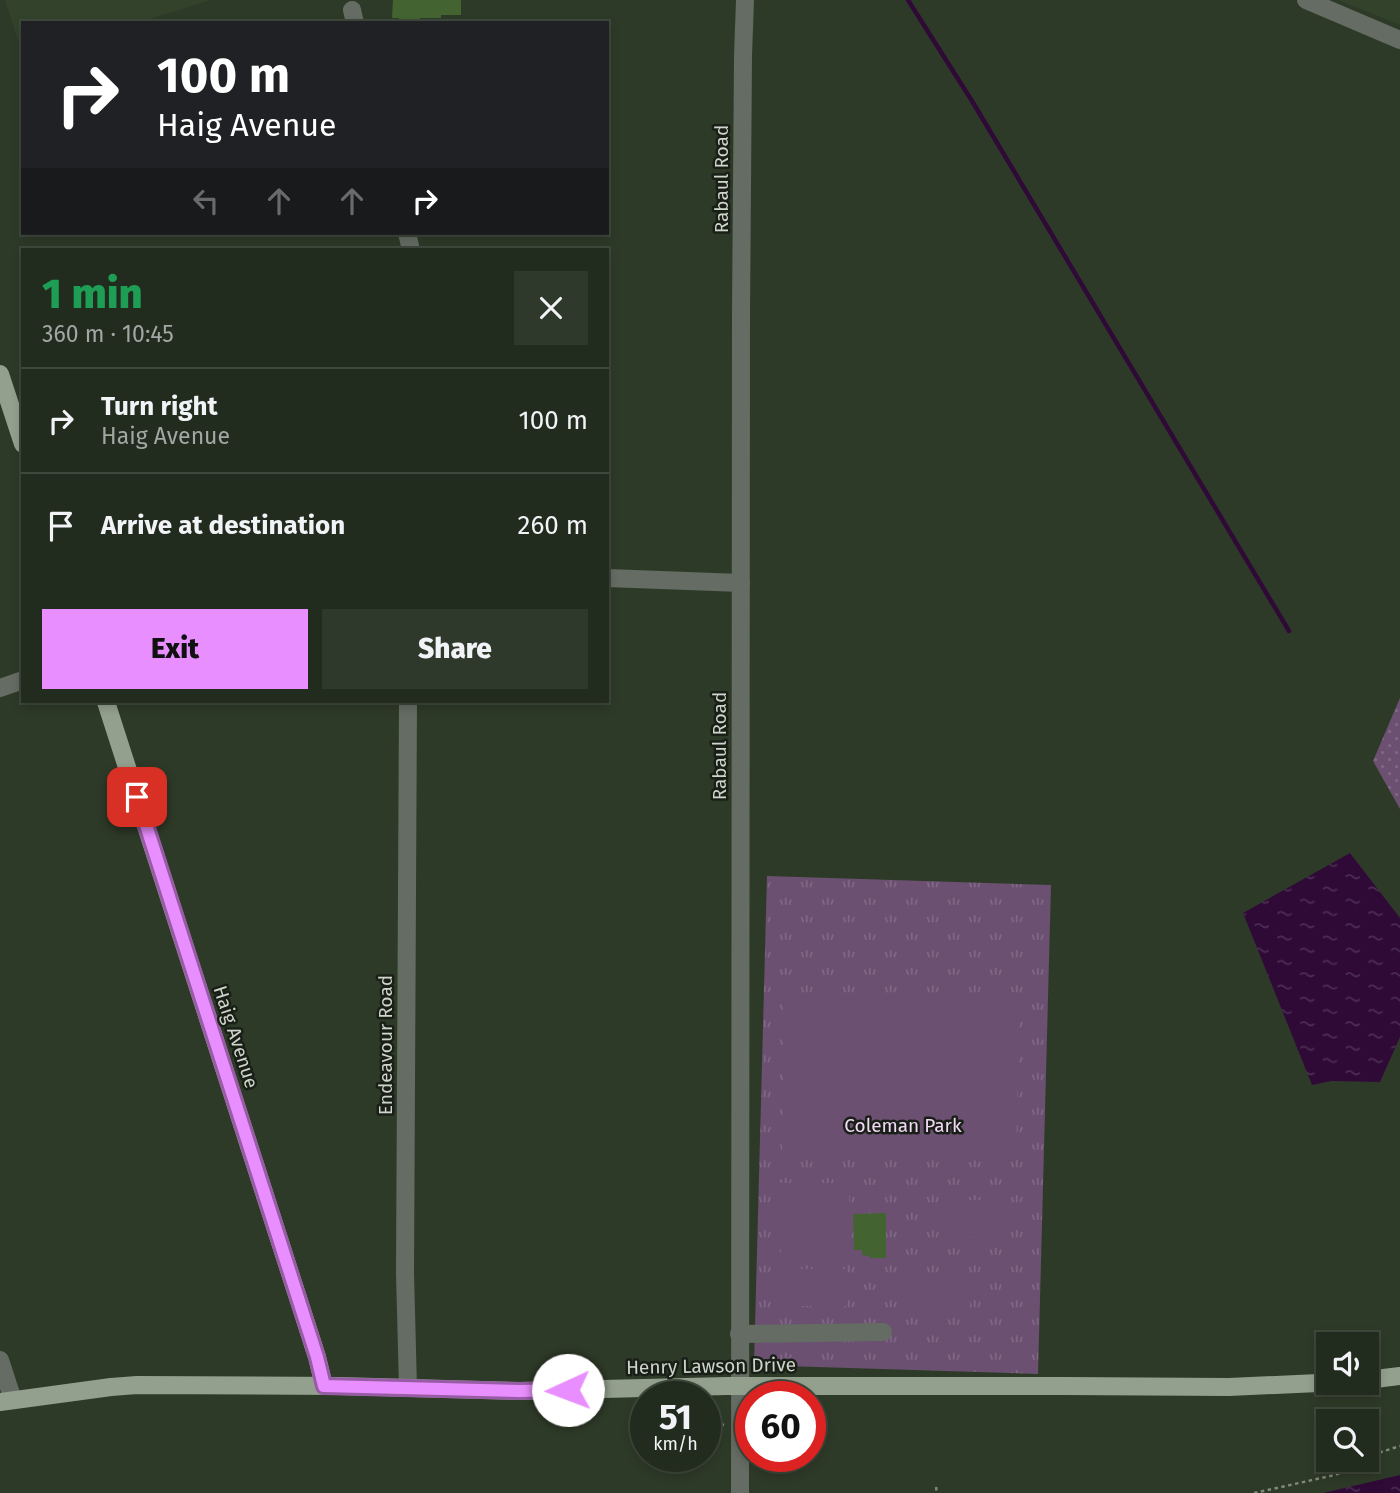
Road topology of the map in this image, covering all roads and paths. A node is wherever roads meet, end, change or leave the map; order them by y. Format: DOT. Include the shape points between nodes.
graph roads {
  1 [pos="745,0"];
  2 [pos="1306,0"];
  3 [pos="1400,40"];
  4 [pos="0,374"];
  5 [pos="21,438"];
  6 [pos="609,578"];
  7 [pos="741,583"];
  8 [pos="21,681"];
  9 [pos="0,688"];
  10 [pos="106,703"];
  11 [pos="408,703"];
  12 [pos="883,1332"];
  13 [pos="739,1334"];
  14 [pos="0,1360"];
  15 [pos="1400,1376"];
  16 [pos="1379,1379"];
  17 [pos="739,1381"];
  18 [pos="1316,1383"];
  19 [pos="324,1386"];
  20 [pos="735,1386"];
  21 [pos="826,1386"];
  22 [pos="408,1388"];
  23 [pos="6,1401"];
  24 [pos="1400,1446"];
  25 [pos="740,1472"];
  26 [pos="936,1487"];
  27 [pos="740,1493"];
  28 [pos="937,1493"];
  29 [pos="1254,1493"];
  1 -- 7 [label="street, Rabaul Road"];
  2 -- 3 [label="street"];
  4 -- 5 [label="main road"];
  6 -- 7 [label="street"];
  7 -- 13 [label="street, Rabaul Road"];
  8 -- 9 [label="street"];
  10 -- 19 [label="main road, Haig Avenue"];
  11 -- 22 [label="street, Endeavour Road"];
  12 -- 13 [label="street"];
  13 -- 17 [label="street, Rabaul Road"];
  14 -- 23 [label="street"];
  15 -- 16 [label="main road"];
  18 -- 21 [label="main road, Henry Lawson Drive"];
  19 -- 22 [label="main road, Henry Lawson Drive"];
  19 -- 23 [label="main road, Henry Lawson Drive" via="137,1385"];
  20 -- 22 [label="main road, Henry Lawson Drive" via="520,1391"];
  24 -- 29 [label="path" via="1335,1475"];
  25 -- 27 [label="street, Rabaul Road"];
  26 -- 28 [label="path"];
}
